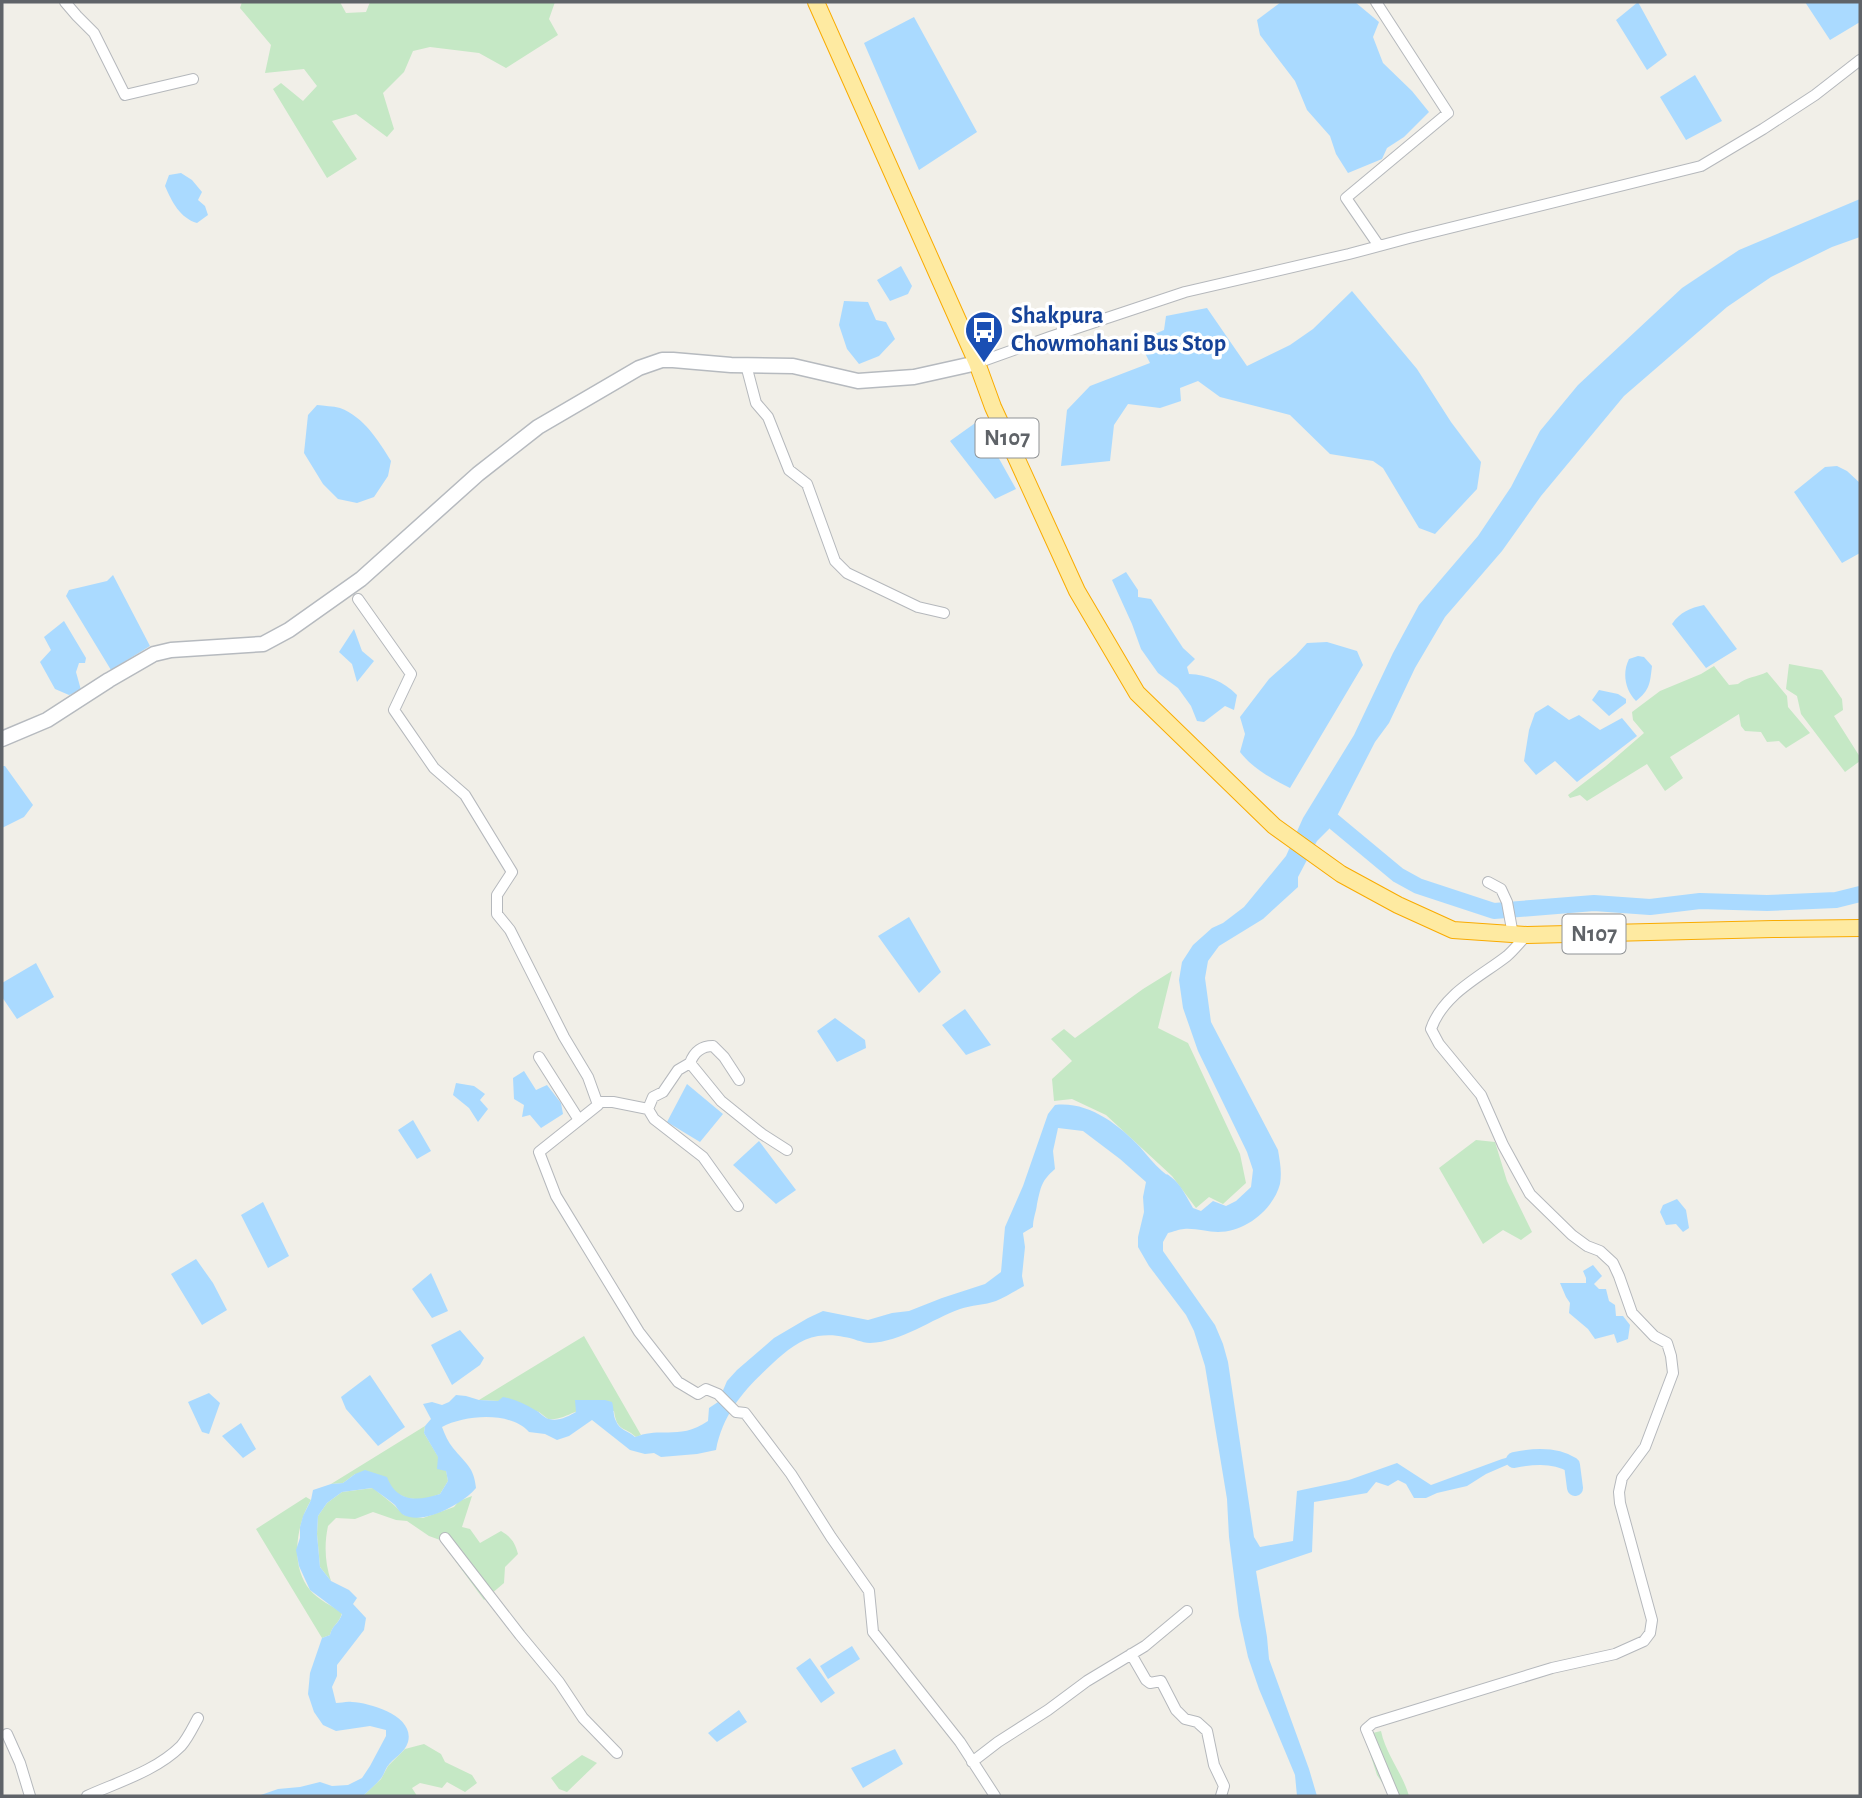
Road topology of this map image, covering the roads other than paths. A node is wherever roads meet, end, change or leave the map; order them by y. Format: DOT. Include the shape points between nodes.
graph roads {
  1 [pos="65,2"];
  2 [pos="816,2"];
  3 [pos="1376,2"];
  4 [pos="1860,60"];
  5 [pos="193,79"];
  6 [pos="1379,246"];
  7 [pos="977,363"];
  8 [pos="746,365"];
  9 [pos="358,599"];
  10 [pos="944,613"];
  11 [pos="2,740"];
  12 [pos="1488,882"];
  13 [pos="1860,928"];
  14 [pos="1517,931"];
  15 [pos="538,1057"];
  16 [pos="690,1063"];
  17 [pos="739,1080"];
  18 [pos="597,1102"];
  19 [pos="648,1109"];
  20 [pos="579,1120"];
  21 [pos="787,1150"];
  22 [pos="738,1206"];
  23 [pos="446,1538"];
  24 [pos="1187,1611"];
  25 [pos="1132,1654"];
  26 [pos="198,1718"];
  27 [pos="7,1734"];
  28 [pos="617,1754"];
  29 [pos="972,1762"];
  30 [pos="30,1796"];
  31 [pos="87,1796"];
  32 [pos="995,1796"];
  33 [pos="1221,1796"];
  34 [pos="1394,1796"];
  1 -- 5 [label="street" via="94,33 125,95"];
  2 -- 7 [label="highway, N107"];
  3 -- 6 [label="street" via="1448,113 1346,198"];
  4 -- 6 [label="street" via="1702,166"];
  6 -- 7 [label="street" via="1185,292"];
  7 -- 8 [label="main road" via="914,377 858,381 793,366"];
  7 -- 14 [label="highway, N107" via="1077,591 1137,693 1274,826 1341,874 1453,930"];
  8 -- 10 [label="street" via="756,403 768,417 789,470 807,484 835,561 847,573 918,607"];
  8 -- 11 [label="main road" via="662,360 639,368 538,427 361,579 289,630 263,644 154,654 47,720"];
  9 -- 18 [label="street" via="411,674 394,710 434,768 465,795 512,872 496,895 497,914 510,930"];
  12 -- 14 [label="street" via="1501,889"];
  13 -- 14 [label="highway, N107"];
  14 -- 34 [label="street" via="1510,953 1451,998 1431,1029 1481,1095 1530,1194 1572,1235 1613,1263 1632,1313 1667,1343 1673,1373 1645,1447 1622,1478 1619,1492 1651,1620 1650,1633 1644,1641 1615,1654 1552,1668 1373,1723 1366,1729"];
  15 -- 20 [label="street"];
  16 -- 17 [label="street" via="693,1054 713,1046"];
  16 -- 19 [label="street" via="653,1097"];
  16 -- 21 [label="street" via="721,1101"];
  18 -- 19 [label="street"];
  18 -- 20 [label="street"];
  19 -- 22 [label="street" via="654,1119 703,1157"];
  20 -- 29 [label="street" via="539,1152 556,1196 639,1332 678,1382 698,1394 706,1389 718,1394 736,1412 745,1412 869,1591 873,1632"];
  23 -- 28 [label="street" via="583,1718"];
  24 -- 25 [label="street"];
  25 -- 29 [label="street"];
  25 -- 33 [label="street" via="1146,1681 1161,1681 1176,1710 1207,1731 1224,1786"];
  26 -- 31 [label="street" via="183,1745 170,1755"];
  27 -- 30 [label="street"];
  29 -- 32 [label="street"];
}
